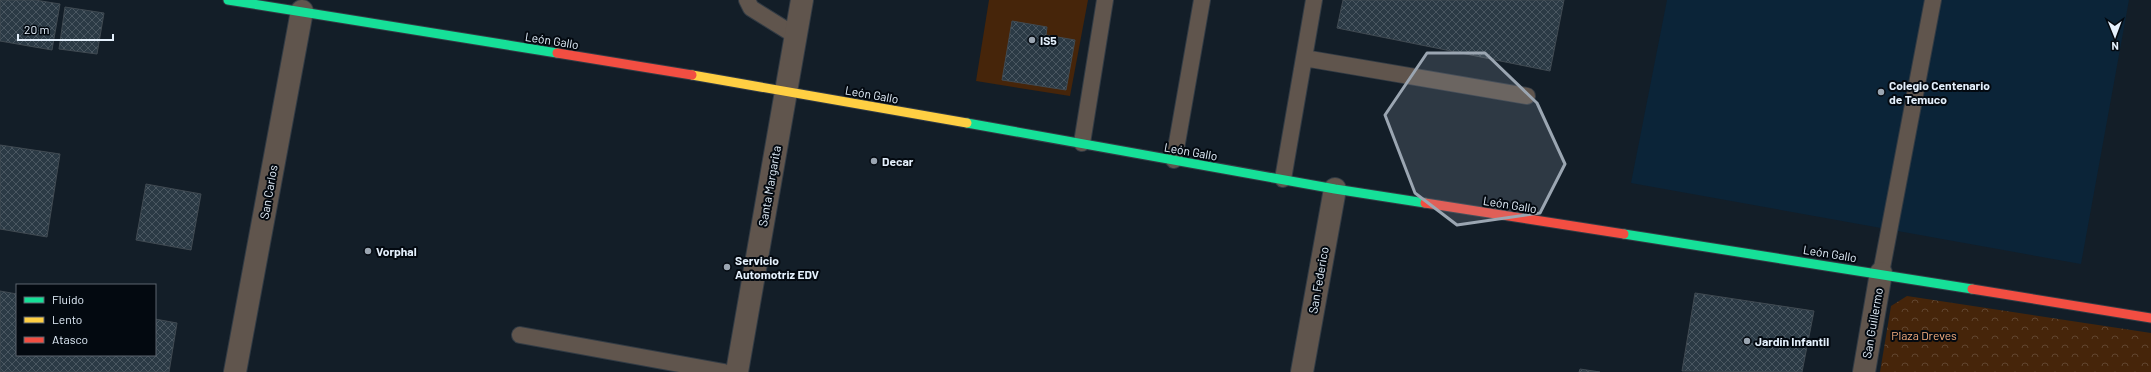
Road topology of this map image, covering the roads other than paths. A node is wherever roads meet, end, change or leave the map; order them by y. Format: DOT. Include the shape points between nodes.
graph roads {
  1 [pos="229,0"];
  2 [pos="747,0"];
  3 [pos="802,0"];
  4 [pos="1105,0"];
  5 [pos="1202,0"];
  6 [pos="1314,0"];
  7 [pos="1933,0"];
  8 [pos="302,11"];
  9 [pos="796,36"];
  10 [pos="1304,58"];
  11 [pos="786,90"];
  12 [pos="1527,96"];
  13 [pos="1082,144"];
  14 [pos="1174,160"];
  15 [pos="1283,179"];
  16 [pos="1334,189"];
  17 [pos="1881,273"];
  18 [pos="2151,318"];
  19 [pos="520,335"];
  20 [pos="235,372"];
  21 [pos="724,372"];
  22 [pos="737,372"];
  23 [pos="1302,372"];
  24 [pos="1864,372"];
  1 -- 8 [label="street, León Gallo"];
  2 -- 9 [label="lane" via="752,8"];
  3 -- 9 [label="street, Santa Margarita"];
  4 -- 13 [label="lane"];
  5 -- 14 [label="lane"];
  6 -- 10 [label="lane"];
  7 -- 17 [label="lane"];
  8 -- 11 [label="street, León Gallo"];
  8 -- 20 [label="street, San Carlos"];
  9 -- 11 [label="street, Santa Margarita"];
  10 -- 12 [label="lane"];
  10 -- 15 [label="lane"];
  11 -- 13 [label="street, León Gallo"];
  11 -- 22 [label="street, Santa Margarita"];
  13 -- 14 [label="street, León Gallo"];
  14 -- 15 [label="street, León Gallo"];
  15 -- 16 [label="street, León Gallo"];
  16 -- 17 [label="street, León Gallo"];
  16 -- 23 [label="street, San Federico"];
  17 -- 18 [label="street, León Gallo" via="1910,280"];
  17 -- 24 [label="street, San Guillermo"];
  19 -- 21 [label="lane"];
}
